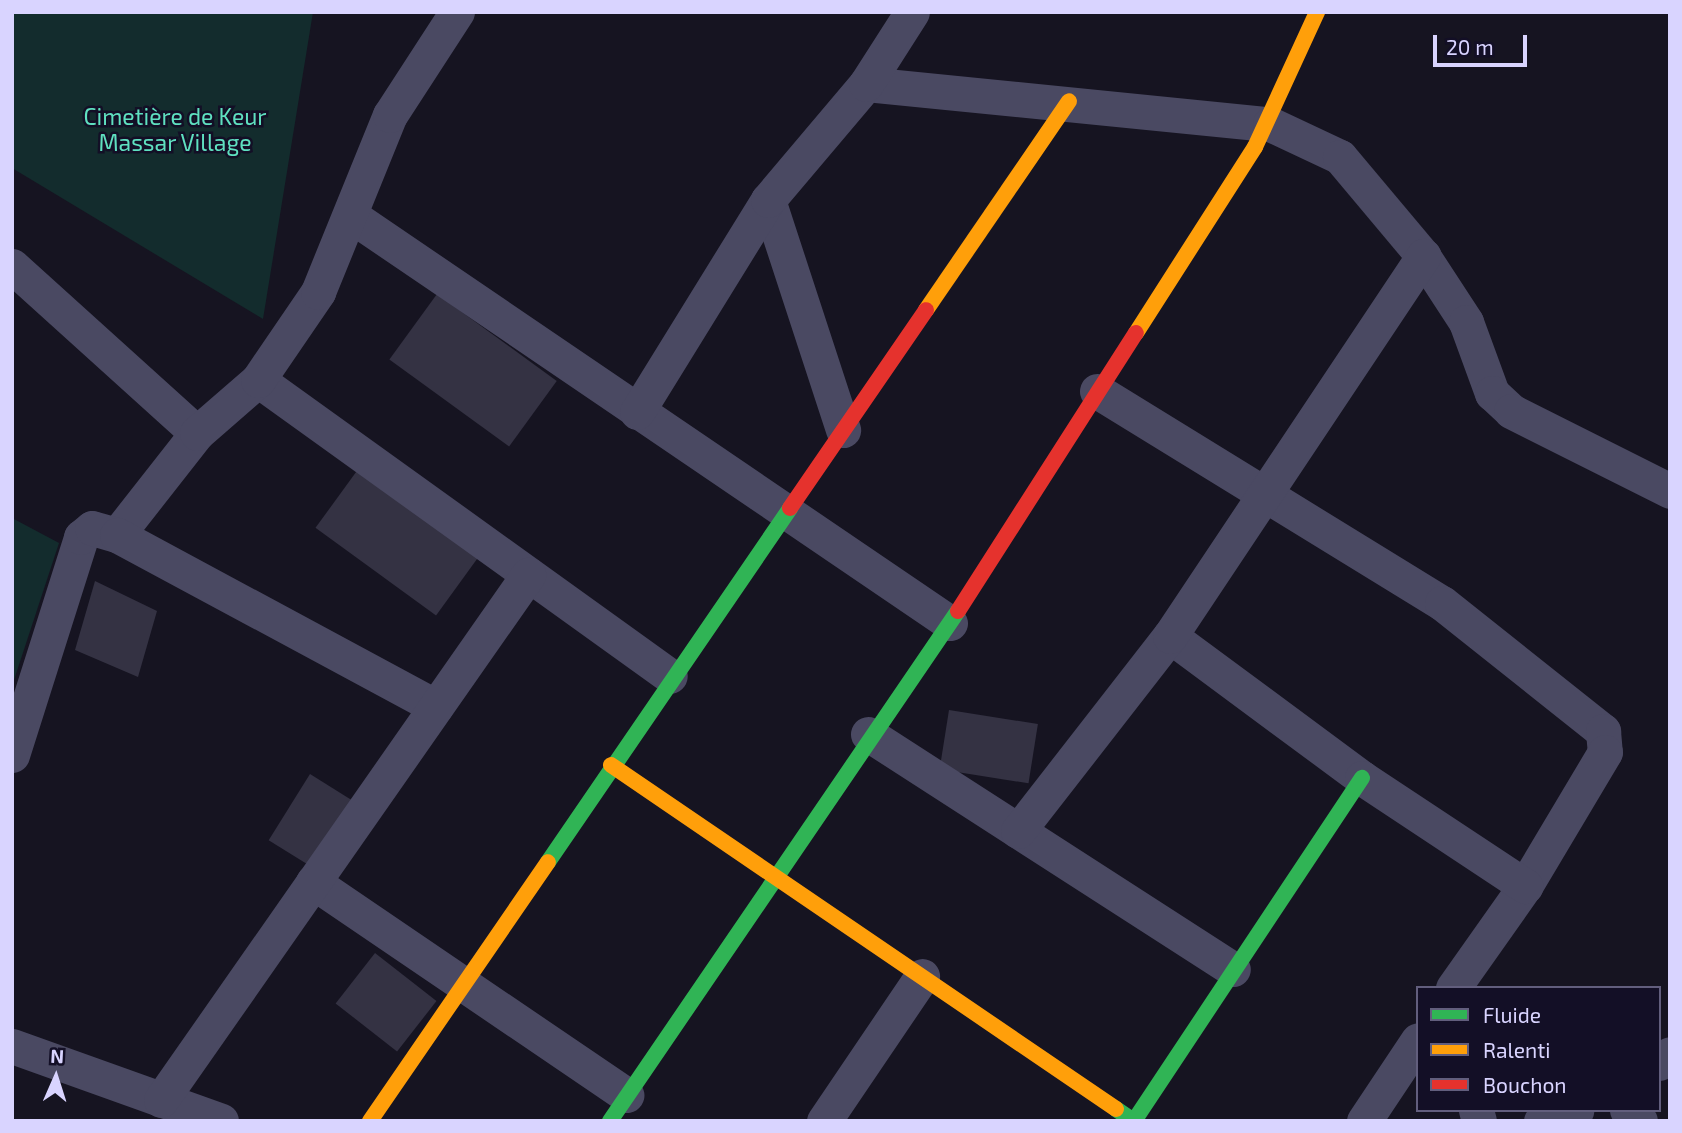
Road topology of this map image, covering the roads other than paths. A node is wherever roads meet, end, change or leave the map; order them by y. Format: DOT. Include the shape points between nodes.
graph roads {
  1 [pos="457,12"];
  2 [pos="912,12"];
  3 [pos="1317,12"];
  4 [pos="866,84"];
  5 [pos="1069,101"];
  6 [pos="1270,124"];
  7 [pos="768,200"];
  8 [pos="353,217"];
  9 [pos="1423,256"];
  10 [pos="12,266"];
  11 [pos="258,380"];
  12 [pos="1097,391"];
  13 [pos="637,412"];
  14 [pos="843,430"];
  15 [pos="197,433"];
  16 [pos="1267,491"];
  17 [pos="1670,491"];
  18 [pos="788,514"];
  19 [pos="117,535"];
  20 [pos="527,575"];
  21 [pos="950,623"];
  22 [pos="1170,636"];
  23 [pos="670,676"];
  24 [pos="436,707"];
  25 [pos="868,734"];
  26 [pos="12,755"];
  27 [pos="611,765"];
  28 [pos="1362,778"];
  29 [pos="1018,831"];
  30 [pos="775,876"];
  31 [pos="313,882"];
  32 [pos="1525,886"];
  33 [pos="1233,969"];
  34 [pos="922,976"];
  35 [pos="463,984"];
  36 [pos="1454,986"];
  37 [pos="1416,1043"];
  38 [pos="12,1046"];
  39 [pos="161,1100"];
  40 [pos="618,1108"];
  41 [pos="1570,1112"];
  42 [pos="221,1121"];
  43 [pos="370,1121"];
  44 [pos="824,1121"];
  45 [pos="1364,1121"];
  46 [pos="1541,1121"];
  1 -- 8 [label="street" via="390,115"];
  2 -- 4 [label="street"];
  3 -- 6 [label="street"];
  4 -- 5 [label="street"];
  4 -- 7 [label="street"];
  5 -- 6 [label="street"];
  5 -- 14 [label="street"];
  6 -- 9 [label="street" via="1340,158"];
  6 -- 12 [label="street"];
  7 -- 13 [label="street"];
  7 -- 14 [label="street"];
  8 -- 11 [label="street" via="318,292"];
  8 -- 13 [label="street"];
  9 -- 16 [label="street"];
  9 -- 17 [label="street" via="1466,322 1492,393 1511,411"];
  10 -- 15 [label="street"];
  11 -- 15 [label="street"];
  11 -- 20 [label="street"];
  12 -- 16 [label="street"];
  12 -- 21 [label="street"];
  13 -- 18 [label="street"];
  14 -- 18 [label="street"];
  15 -- 19 [label="street"];
  16 -- 22 [label="street"];
  16 -- 32 [label="street" via="1442,603 1603,731 1605,752"];
  18 -- 21 [label="street"];
  18 -- 23 [label="street"];
  19 -- 24 [label="street"];
  19 -- 26 [label="street" via="92,528 81,537"];
  20 -- 23 [label="street"];
  20 -- 24 [label="street"];
  21 -- 25 [label="street"];
  22 -- 28 [label="street"];
  22 -- 29 [label="street"];
  23 -- 27 [label="street"];
  24 -- 31 [label="street"];
  25 -- 29 [label="street"];
  25 -- 30 [label="street"];
  27 -- 30 [label="street"];
  27 -- 35 [label="street"];
  28 -- 32 [label="street"];
  28 -- 33 [label="street"];
  29 -- 33 [label="street"];
  30 -- 34 [label="street"];
  30 -- 40 [label="street"];
  31 -- 35 [label="street"];
  31 -- 39 [label="street"];
  32 -- 36 [label="street"];
  33 -- 34 [label="street" via="1134,1121"];
  34 -- 44 [label="street"];
  35 -- 40 [label="street"];
  35 -- 43 [label="street"];
  37 -- 45 [label="street"];
  38 -- 39 [label="street"];
  39 -- 42 [label="street"];
  41 -- 46 [label="street"];
}
